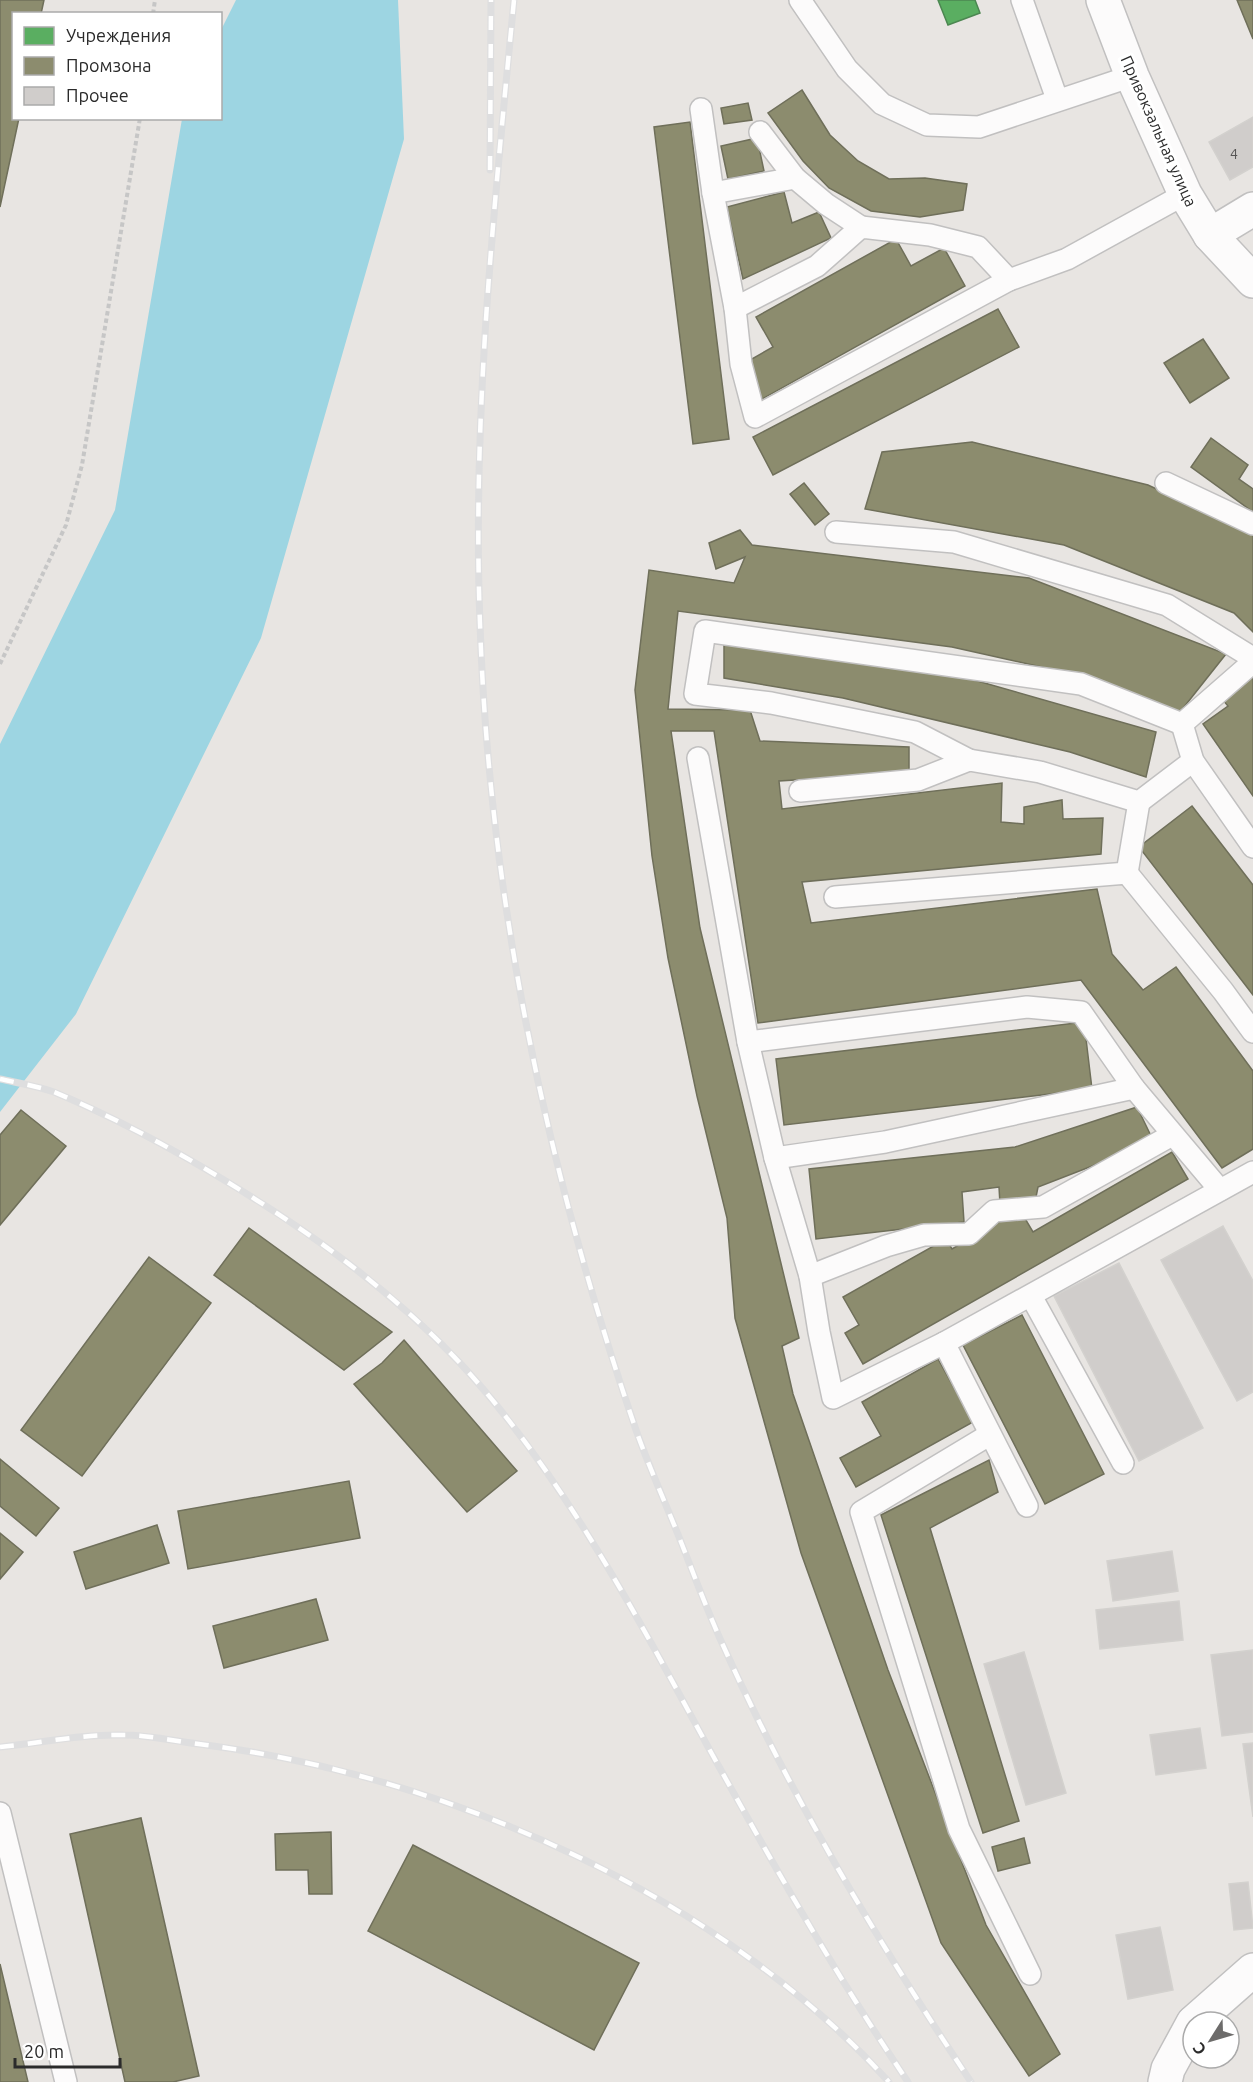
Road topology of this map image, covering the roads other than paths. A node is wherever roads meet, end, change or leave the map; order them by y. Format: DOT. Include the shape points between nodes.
graph roads {
  1 [pos="800,0"];
  2 [pos="1022,0"];
  3 [pos="1103,0"];
  4 [pos="1132,76"];
  5 [pos="1057,99"];
  6 [pos="701,109"];
  7 [pos="760,132"];
  8 [pos="795,178"];
  9 [pos="713,193"];
  10 [pos="1185,194"];
  11 [pos="1253,209"];
  12 [pos="861,227"];
  13 [pos="1210,235"];
  14 [pos="1010,280"];
  15 [pos="1253,281"];
  16 [pos="735,308"];
  17 [pos="1166,483"];
  18 [pos="1253,524"];
  19 [pos="836,532"];
  20 [pos="1253,660"];
  21 [pos="1182,724"];
  22 [pos="698,758"];
  23 [pos="969,760"];
  24 [pos="1192,761"];
  25 [pos="800,790"];
  26 [pos="1139,802"];
  27 [pos="1253,847"];
  28 [pos="1127,873"];
  29 [pos="835,897"];
  30 [pos="1253,1032"];
  31 [pos="748,1042"];
  32 [pos="1134,1088"];
  33 [pos="1172,1135"];
  34 [pos="775,1158"];
  35 [pos="1253,1172"];
  36 [pos="1220,1190"];
  37 [pos="810,1276"];
  38 [pos="1031,1296"];
  39 [pos="944,1343"];
  40 [pos="989,1435"];
  41 [pos="1123,1463"];
  42 [pos="1027,1506"];
  43 [pos="0,1813"];
  44 [pos="1253,1970"];
  45 [pos="1030,1974"];
  46 [pos="1207,2010"];
  47 [pos="1181,2045"];
  48 [pos="66,2082"];
  49 [pos="1165,2082"];
  1 -- 5 [label="lane" via="847,69 882,104 927,125 979,127"];
  2 -- 5 [label="lane"];
  3 -- 4 [label="street, Привокзальная улица"];
  4 -- 5 [label="lane"];
  4 -- 10 [label="street, Привокзальная улица"];
  6 -- 9 [label="lane"];
  7 -- 8 [label="lane"];
  8 -- 9 [label="lane"];
  8 -- 12 [label="lane"];
  9 -- 16 [label="lane"];
  10 -- 13 [label="street, Привокзальная улица"];
  10 -- 14 [label="lane" via="1067,259"];
  11 -- 13 [label="street"];
  12 -- 14 [label="lane" via="930,235 978,248"];
  12 -- 16 [label="lane" via="817,266"];
  13 -- 15 [label="street, Привокзальная улица"];
  14 -- 16 [label="lane" via="755,417 741,364"];
  17 -- 18 [label="lane"];
  19 -- 20 [label="lane" via="954,542 1167,605"];
  20 -- 21 [label="lane"];
  21 -- 23 [label="lane" via="1082,684 705,631 695,694 771,703 915,732"];
  21 -- 24 [label="lane"];
  22 -- 31 [label="lane"];
  23 -- 25 [label="lane" via="918,780"];
  23 -- 26 [label="lane" via="1040,772"];
  24 -- 26 [label="lane"];
  24 -- 27 [label="lane"];
  26 -- 28 [label="lane"];
  28 -- 29 [label="lane"];
  28 -- 30 [label="lane"];
  31 -- 32 [label="lane" via="1027,1007 1081,1012"];
  31 -- 34 [label="lane"];
  32 -- 33 [label="lane"];
  32 -- 34 [label="lane" via="885,1142"];
  33 -- 36 [label="lane"];
  33 -- 37 [label="lane" via="1043,1207 994,1211 969,1234 924,1235"];
  34 -- 37 [label="lane"];
  35 -- 36 [label="lane"];
  36 -- 38 [label="lane"];
  37 -- 39 [label="lane" via="833,1398"];
  38 -- 39 [label="lane"];
  38 -- 41 [label="lane"];
  39 -- 40 [label="lane"];
  40 -- 42 [label="lane"];
  40 -- 45 [label="lane" via="861,1512 959,1829"];
  43 -- 48 [label="lane"];
  44 -- 46 [label="street"];
  47 -- 49 [label="street"];
}
